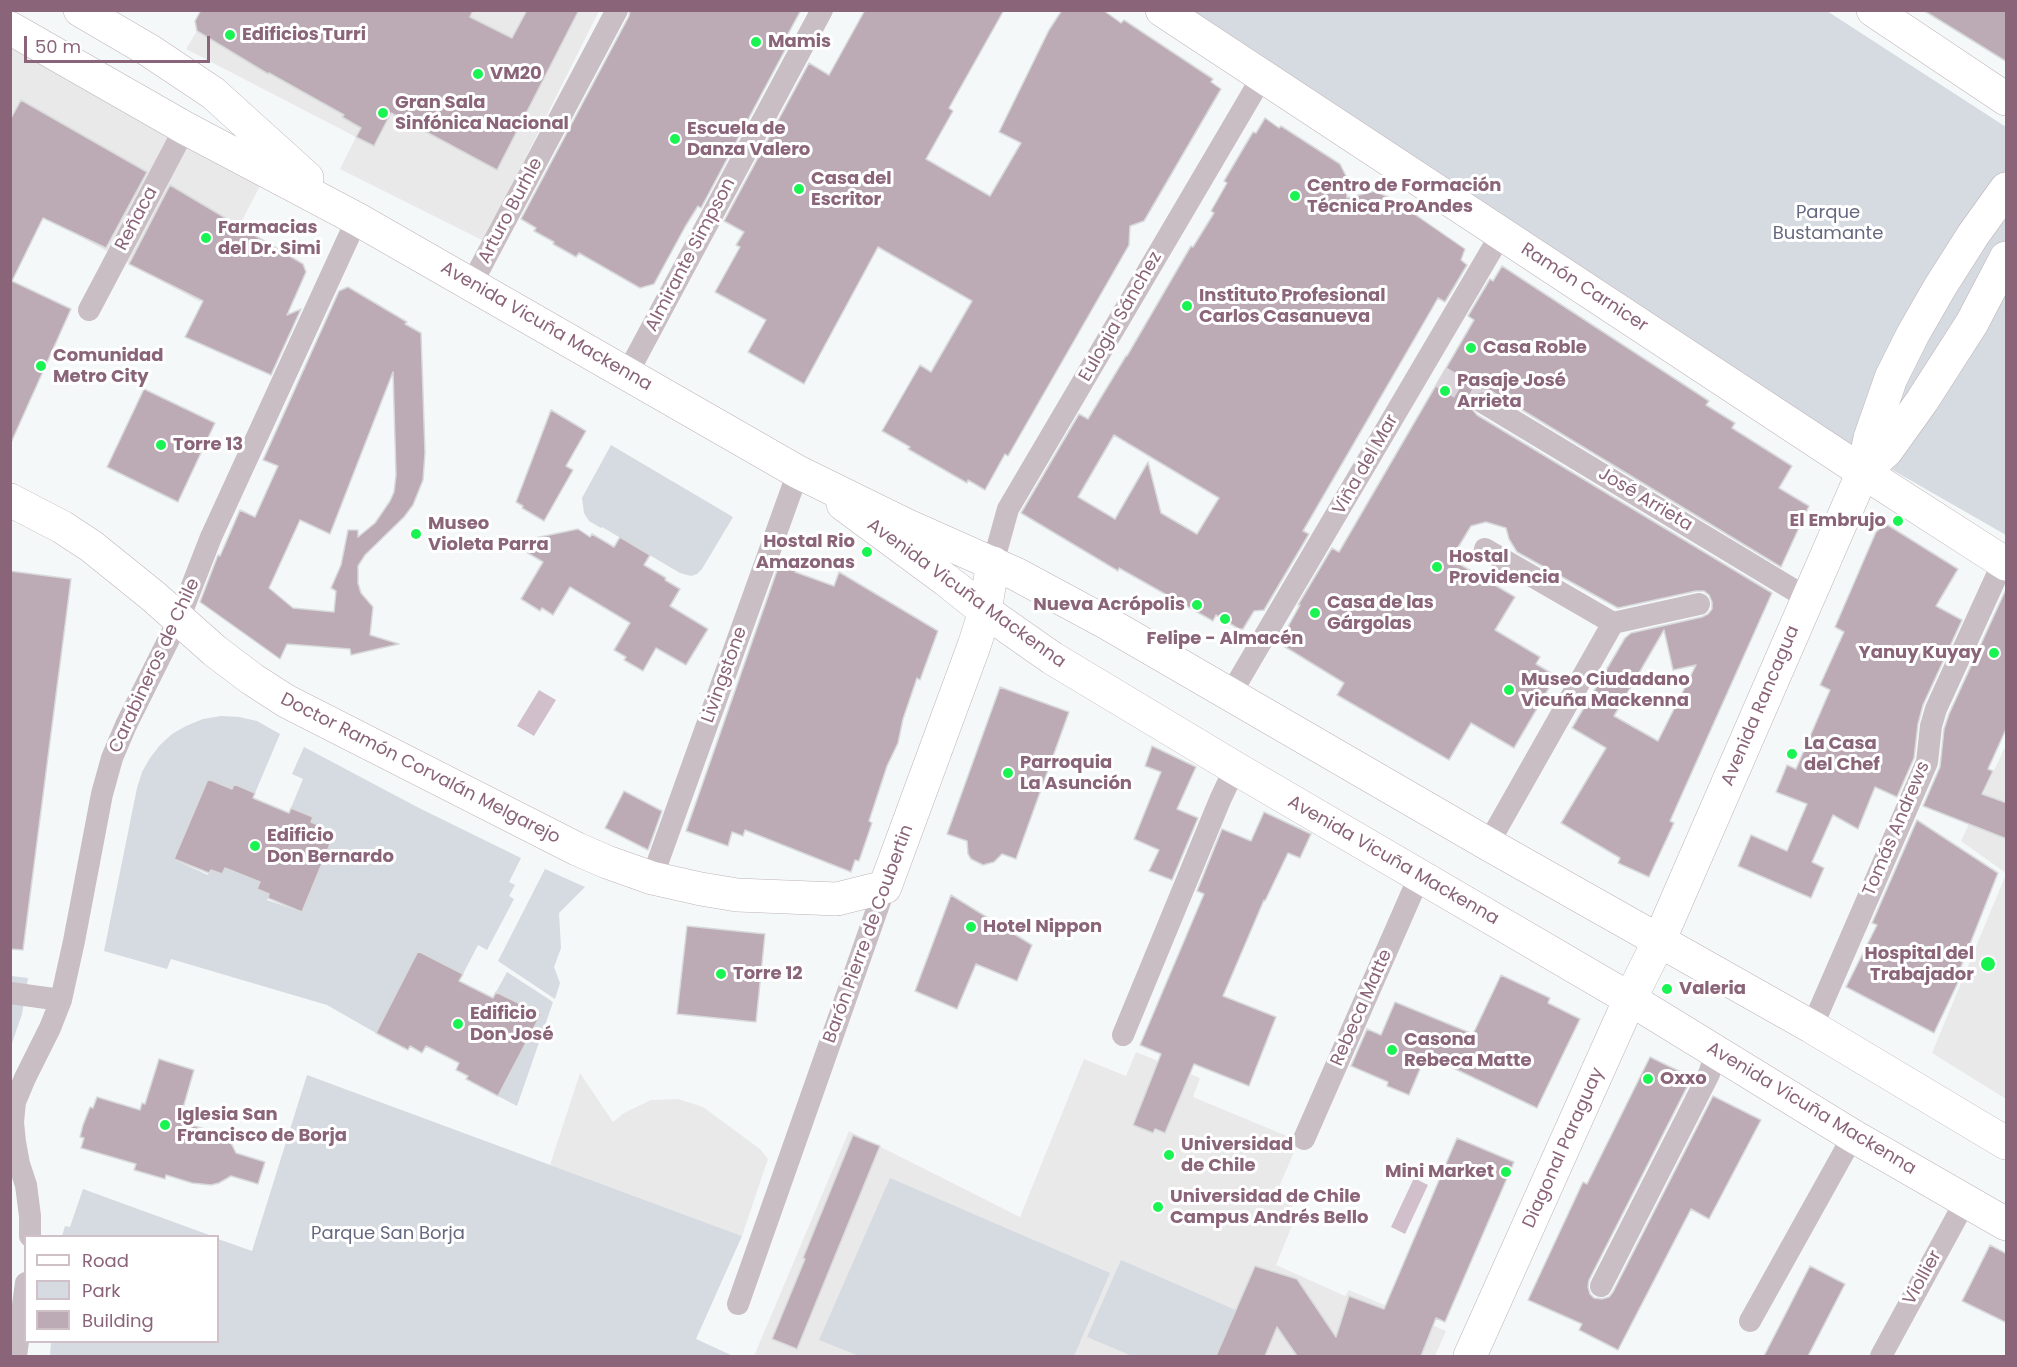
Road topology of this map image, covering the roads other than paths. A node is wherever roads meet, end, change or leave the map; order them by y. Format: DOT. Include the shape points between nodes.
graph roads {
  1 [pos="80,10"];
  2 [pos="617,10"];
  3 [pos="822,10"];
  4 [pos="1162,10"];
  5 [pos="1887,14"];
  6 [pos="10,28"];
  7 [pos="1262,76"];
  8 [pos="2007,99"];
  9 [pos="185,128"];
  10 [pos="2007,189"];
  11 [pos="357,219"];
  12 [pos="1501,234"];
  13 [pos="2007,258"];
  14 [pos="471,285"];
  15 [pos="89,310"];
  16 [pos="627,374"];
  17 [pos="1484,403"];
  18 [pos="798,472"];
  19 [pos="1863,472"];
  20 [pos="10,500"];
  21 [pos="1485,549"];
  22 [pos="993,563"];
  23 [pos="2005,563"];
  24 [pos="1808,598"];
  25 [pos="1699,604"];
  26 [pos="985,611"];
  27 [pos="179,619"];
  28 [pos="1613,623"];
  29 [pos="1230,695"];
  30 [pos="1235,768"];
  31 [pos="1488,844"];
  32 [pos="1419,877"];
  33 [pos="652,878"];
  34 [pos="885,887"];
  35 [pos="1659,941"];
  36 [pos="10,993"];
  37 [pos="1630,999"];
  38 [pos="61,1000"];
  39 [pos="1812,1028"];
  40 [pos="1122,1035"];
  41 [pos="1716,1052"];
  42 [pos="1853,1136"];
  43 [pos="1304,1139"];
  44 [pos="2007,1143"];
  45 [pos="1966,1200"];
  46 [pos="2007,1224"];
  47 [pos="30,1235"];
  48 [pos="1601,1286"];
  49 [pos="24,1298"];
  50 [pos="738,1304"];
  51 [pos="1750,1321"];
  52 [pos="16,1356"];
  53 [pos="1470,1356"];
  54 [pos="1881,1356"];
  1 -- 11 [label="main road, Avenida Vicuña Mackenna" via="213,93 288,163"];
  2 -- 14 [label="street, Arturo Burhle"];
  3 -- 16 [label="street, Almirante Simpson"];
  4 -- 7 [label="main road, Ramón Carnicer"];
  5 -- 8 [label="main road"];
  6 -- 9 [label="main road, Avenida Vicuña Mackenna"];
  7 -- 12 [label="main road, Ramón Carnicer"];
  7 -- 22 [label="street, Eulogia Sánchez" via="1008,509"];
  9 -- 11 [label="main road, Avenida Vicuña Mackenna"];
  9 -- 15 [label="street, Reñaca"];
  10 -- 19 [label="main road, Avenida Rancagua" via="1973,235 1913,334 1891,378"];
  11 -- 14 [label="main road, Avenida Vicuña Mackenna"];
  11 -- 27 [label="street, Carabineros de Chile" via="211,537"];
  12 -- 19 [label="main road, Ramón Carnicer"];
  12 -- 29 [label="street, Viña del Mar" via="1432,372"];
  13 -- 19 [label="main road, Avenida Rancagua" via="1922,401 1887,450"];
  14 -- 16 [label="main road, Avenida Vicuña Mackenna"];
  16 -- 18 [label="main road, Avenida Vicuña Mackenna"];
  17 -- 24 [label="street, José Arrieta"];
  18 -- 22 [label="main road, Avenida Vicuña Mackenna"];
  18 -- 26 [label="main road, Avenida Vicuña Mackenna"];
  18 -- 33 [label="street, Livingstone"];
  19 -- 23 [label="main road, Ramón Carnicer"];
  19 -- 24 [label="main road, Avenida Rancagua"];
  20 -- 27 [label="main road, Doctor Ramón Corvalán Melgarejo" via="91,546"];
  21 -- 28 [label="street"];
  22 -- 26 [label="main road, Barón Pierre de Coubertin"];
  22 -- 29 [label="main road, Avenida Vicuña Mackenna" via="1098,618"];
  23 -- 39 [label="street, Tomás Andrews" via="1936,709 1927,762"];
  24 -- 35 [label="main road, Avenida Rancagua"];
  25 -- 28 [label="street"];
  26 -- 30 [label="main road, Avenida Vicuña Mackenna" via="1052,658"];
  26 -- 34 [label="main road, Barón Pierre de Coubertin"];
  27 -- 33 [label="main road, Doctor Ramón Corvalán Melgarejo" via="252,679 295,705 577,849"];
  27 -- 38 [label="street, Carabineros de Chile" via="112,758"];
  28 -- 31 [label="street"];
  29 -- 31 [label="main road, Avenida Vicuña Mackenna"];
  30 -- 32 [label="main road, Avenida Vicuña Mackenna"];
  30 -- 40 [label="street"];
  31 -- 35 [label="main road, Avenida Vicuña Mackenna"];
  32 -- 37 [label="main road, Avenida Vicuña Mackenna"];
  32 -- 43 [label="street, Rebeca Matte"];
  33 -- 34 [label="main road, Doctor Ramón Corvalán Melgarejo" via="737,895 774,897 837,899"];
  34 -- 50 [label="street, Barón Pierre de Coubertin"];
  35 -- 37 [label="main road, Diagonal Paraguay"];
  35 -- 39 [label="main road, Avenida Vicuña Mackenna"];
  36 -- 38 [label="street"];
  37 -- 41 [label="main road, Avenida Vicuña Mackenna"];
  37 -- 53 [label="main road, Diagonal Paraguay"];
  38 -- 47 [label="street, Carabineros de Chile" via="15,1102 15,1142 26,1185"];
  39 -- 44 [label="main road, Avenida Vicuña Mackenna"];
  41 -- 42 [label="main road, Avenida Vicuña Mackenna"];
  41 -- 48 [label="street" via="1709,1074"];
  42 -- 45 [label="main road, Avenida Vicuña Mackenna"];
  42 -- 51 [label="street"];
  45 -- 46 [label="main road, Avenida Vicuña Mackenna"];
  45 -- 54 [label="street, Viollier"];
  49 -- 52 [label="street"];
}
